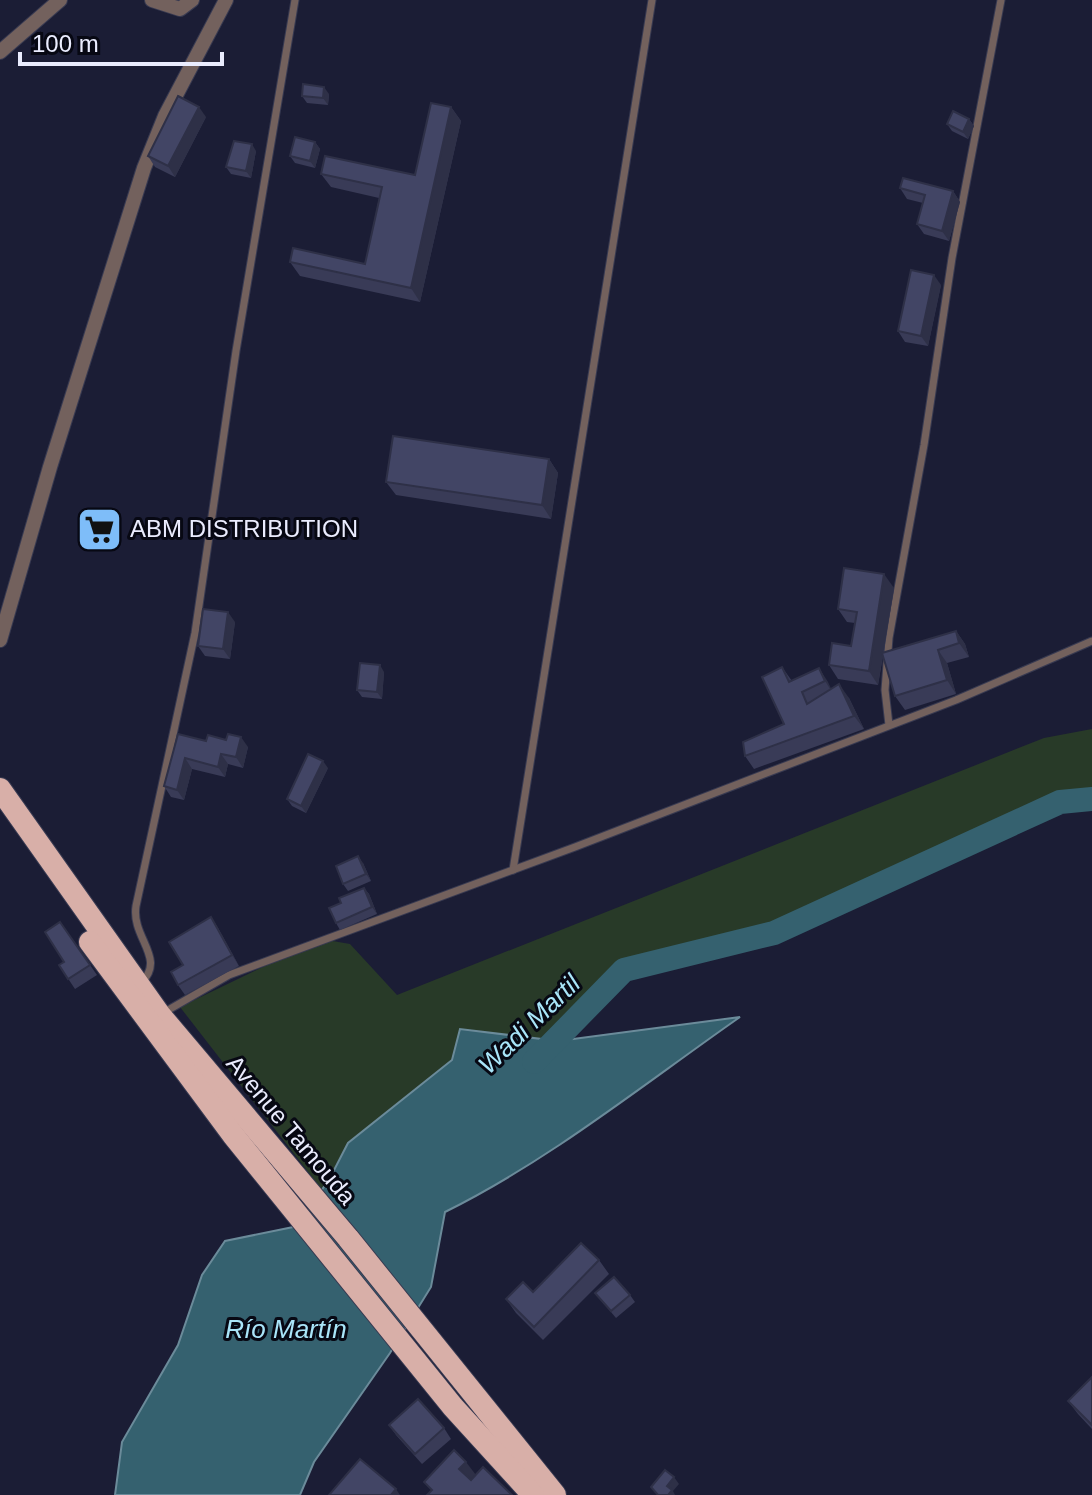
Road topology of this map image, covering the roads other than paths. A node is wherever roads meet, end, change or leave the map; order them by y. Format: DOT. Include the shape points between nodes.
graph roads {
  1 [pos="60,0"];
  2 [pos="152,0"];
  3 [pos="192,0"];
  4 [pos="226,0"];
  5 [pos="295,0"];
  6 [pos="652,0"];
  7 [pos="1001,0"];
  8 [pos="0,52"];
  9 [pos="0,640"];
  10 [pos="1092,641"];
  11 [pos="889,725"];
  12 [pos="0,789"];
  13 [pos="0,813"];
  14 [pos="513,870"];
  15 [pos="140,984"];
  16 [pos="160,1015"];
  17 [pos="262,1151"];
  18 [pos="533,1495"];
  19 [pos="555,1495"];
  1 -- 8 [label="street"];
  2 -- 3 [label="street" via="180,9"];
  4 -- 9 [label="street" via="144,168"];
  5 -- 15 [label="lane" via="195,633 136,906 136,929 152,960 151,972"];
  6 -- 14 [label="lane"];
  7 -- 11 [label="lane" via="889,638"];
  10 -- 11 [label="lane"];
  11 -- 14 [label="lane"];
  12 -- 15 [label="highway, Avenue Tamouda"];
  13 -- 17 [label="highway, Avenue Tamouda" via="129,998"];
  14 -- 16 [label="lane" via="229,975"];
  15 -- 16 [label="highway, Avenue Tamouda"];
  16 -- 17 [label="highway, Avenue Tamouda"];
  17 -- 18 [label="highway, Avenue Tamouda" via="453,1407"];
  17 -- 19 [label="highway, Avenue Tamouda"];
}
